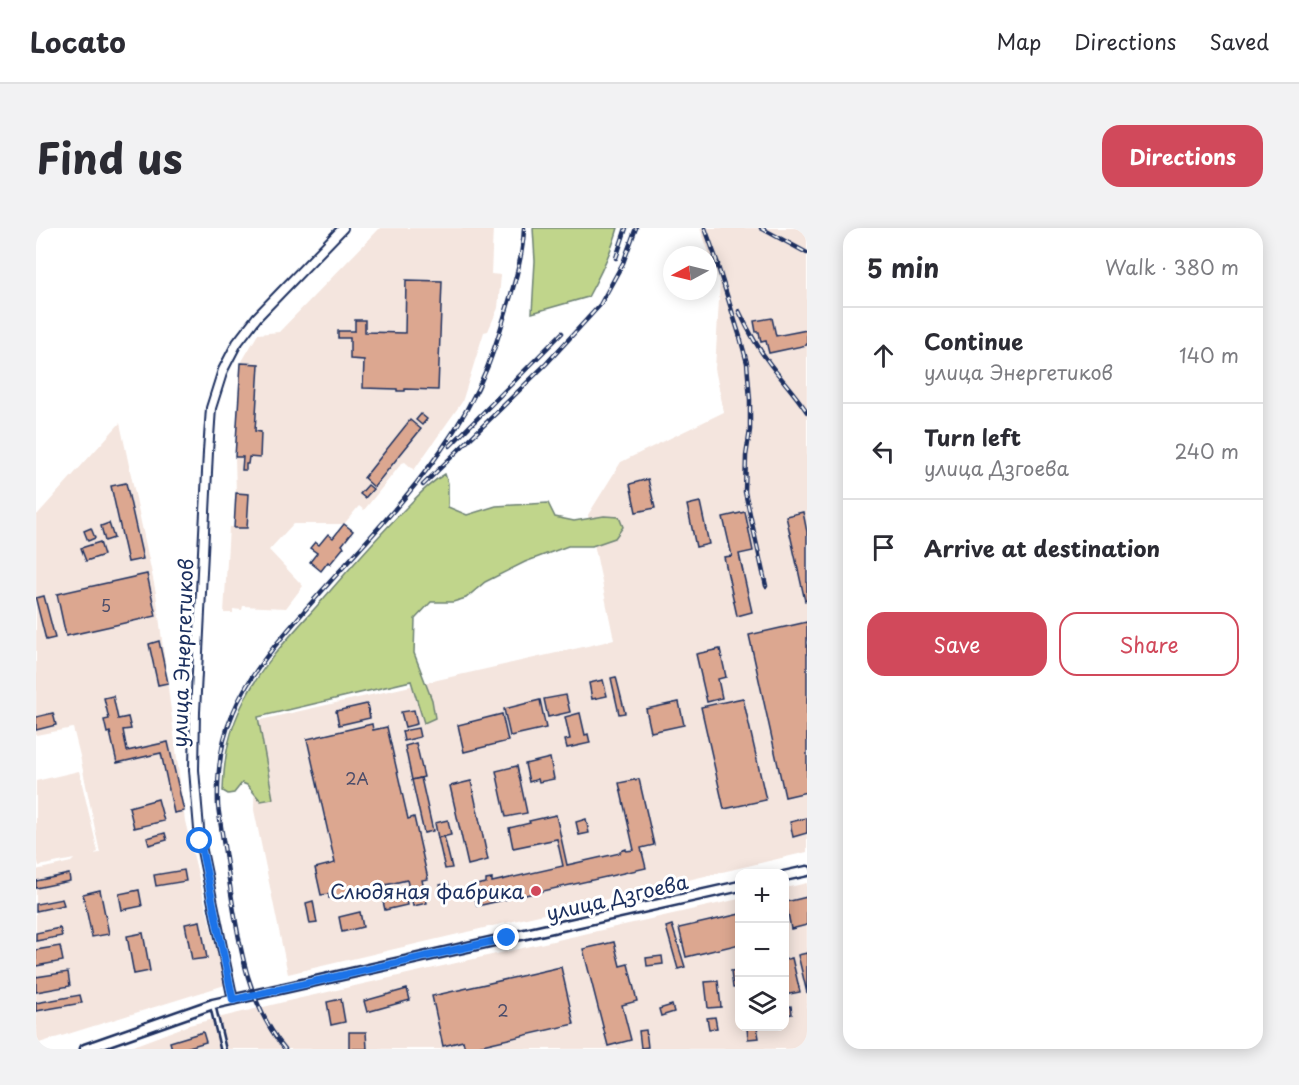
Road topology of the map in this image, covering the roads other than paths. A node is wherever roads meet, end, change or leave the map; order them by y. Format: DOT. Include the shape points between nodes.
graph roads {
  1 [pos="344,228"];
  2 [pos="807,871"];
  3 [pos="789,875"];
  4 [pos="735,887"];
  5 [pos="233,1000"];
  6 [pos="213,1004"];
  7 [pos="85,1049"];
  8 [pos="223,1049"];
  1 -- 5 [label="street, улица Энергетиков" via="257,317 237,343 211,408 194,770 200,841"];
  2 -- 3 [label="main road"];
  4 -- 5 [label="main road, улица Дзгоева"];
  5 -- 6 [label="main road, улица Дзгоева"];
  6 -- 7 [label="main road, улица Дзгоева"];
  6 -- 8 [label="lane"];
}
